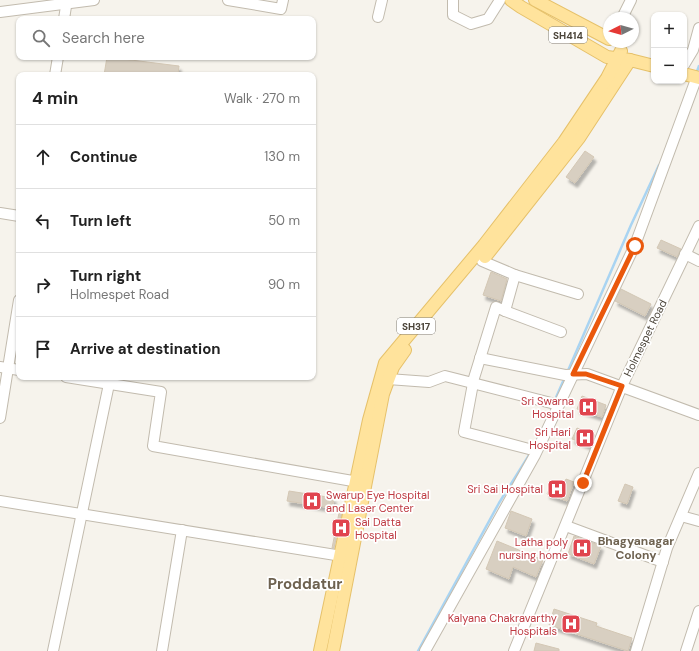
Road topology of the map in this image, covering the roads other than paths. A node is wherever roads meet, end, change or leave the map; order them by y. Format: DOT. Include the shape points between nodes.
graph roads {
  1 [pos="94,0"];
  2 [pos="228,0"];
  3 [pos="283,0"];
  4 [pos="382,0"];
  5 [pos="453,0"];
  6 [pos="500,0"];
  7 [pos="511,0"];
  8 [pos="536,0"];
  9 [pos="631,0"];
  10 [pos="67,1"];
  11 [pos="0,12"];
  12 [pos="625,12"];
  13 [pos="64,16"];
  14 [pos="378,17"];
  15 [pos="699,28"];
  16 [pos="603,36"];
  17 [pos="620,53"];
  18 [pos="58,60"];
  19 [pos="687,60"];
  20 [pos="651,65"];
  21 [pos="56,72"];
  22 [pos="687,75"];
  23 [pos="697,80"];
  24 [pos="0,213"];
  25 [pos="16,216"];
  26 [pos="699,226"];
  27 [pos="685,254"];
  28 [pos="482,261"];
  29 [pos="699,261"];
  30 [pos="515,275"];
  31 [pos="578,294"];
  32 [pos="505,311"];
  33 [pos="16,313"];
  34 [pos="560,332"];
  35 [pos="480,358"];
  36 [pos="4,367"];
  37 [pos="16,369"];
  38 [pos="573,374"];
  39 [pos="388,379"];
  40 [pos="84,380"];
  41 [pos="109,384"];
  42 [pos="473,384"];
  43 [pos="622,386"];
  44 [pos="559,404"];
  45 [pos="699,415"];
  46 [pos="0,418"];
  47 [pos="529,449"];
  48 [pos="699,473"];
  49 [pos="361,483"];
  50 [pos="0,501"];
  51 [pos="81,514"];
  52 [pos="680,516"];
  53 [pos="699,521"];
  54 [pos="566,526"];
  55 [pos="182,530"];
  56 [pos="340,556"];
  57 [pos="352,558"];
  58 [pos="663,562"];
  59 [pos="699,611"];
  60 [pos="54,651"];
  61 [pos="162,651"];
  62 [pos="320,651"];
  63 [pos="333,651"];
  64 [pos="425,651"];
  65 [pos="514,651"];
  66 [pos="636,651"];
  67 [pos="686,651"];
  1 -- 10 [label="street"];
  2 -- 3 [label="street" via="281,9"];
  4 -- 14 [label="street"];
  5 -- 6 [label="street" via="454,15 471,24 488,20"];
  7 -- 17 [label="main road, SH414" via="607,57"];
  8 -- 16 [label="main road, SH414"];
  9 -- 12 [label="street"];
  10 -- 11 [label="street"];
  10 -- 13 [label="street"];
  15 -- 19 [label="street" via="693,50"];
  17 -- 20 [label="main road"];
  17 -- 28 [label="main road, SH317" via="579,138"];
  17 -- 49 [label="main road, SH317" via="607,78 564,142 484,245 385,363 369,420"];
  18 -- 21 [label="street"];
  22 -- 23 [label="main road"];
  23 -- 38 [label="street" via="635,246"];
  24 -- 25 [label="street"];
  26 -- 27 [label="street, Holmespet Road"];
  27 -- 29 [label="street"];
  27 -- 43 [label="street, Holmespet Road"];
  28 -- 30 [label="street"];
  28 -- 39 [label="main road, SH317" via="412,339 392,368"];
  30 -- 31 [label="street"];
  30 -- 32 [label="street"];
  32 -- 34 [label="street"];
  32 -- 35 [label="street" via="496,308"];
  33 -- 36 [label="street"];
  35 -- 38 [label="street" via="565,375"];
  35 -- 42 [label="street"];
  36 -- 37 [label="street"];
  36 -- 46 [label="street"];
  38 -- 43 [label="street" via="586,374"];
  38 -- 44 [label="street"];
  39 -- 42 [label="street" via="429,382 445,376"];
  39 -- 49 [label="main road, SH317"];
  40 -- 41 [label="street"];
  41 -- 49 [label="street" via="161,392 153,446"];
  41 -- 51 [label="street"];
  42 -- 44 [label="street"];
  42 -- 47 [label="street" via="464,432"];
  43 -- 45 [label="street"];
  43 -- 54 [label="street, Holmespet Road"];
  44 -- 64 [label="street" via="535,455"];
  48 -- 52 [label="street"];
  49 -- 56 [label="main road, SH317"];
  49 -- 57 [label="main road, SH317"];
  50 -- 51 [label="street"];
  51 -- 55 [label="street"];
  51 -- 60 [label="street"];
  52 -- 53 [label="street"];
  52 -- 58 [label="street"];
  54 -- 58 [label="street"];
  54 -- 65 [label="street, Holmespet Road"];
  55 -- 56 [label="street"];
  55 -- 61 [label="street"];
  56 -- 57 [label="street"];
  56 -- 62 [label="main road, SH317"];
  57 -- 63 [label="main road, SH317"];
  58 -- 66 [label="street"];
  59 -- 67 [label="street"];
}
